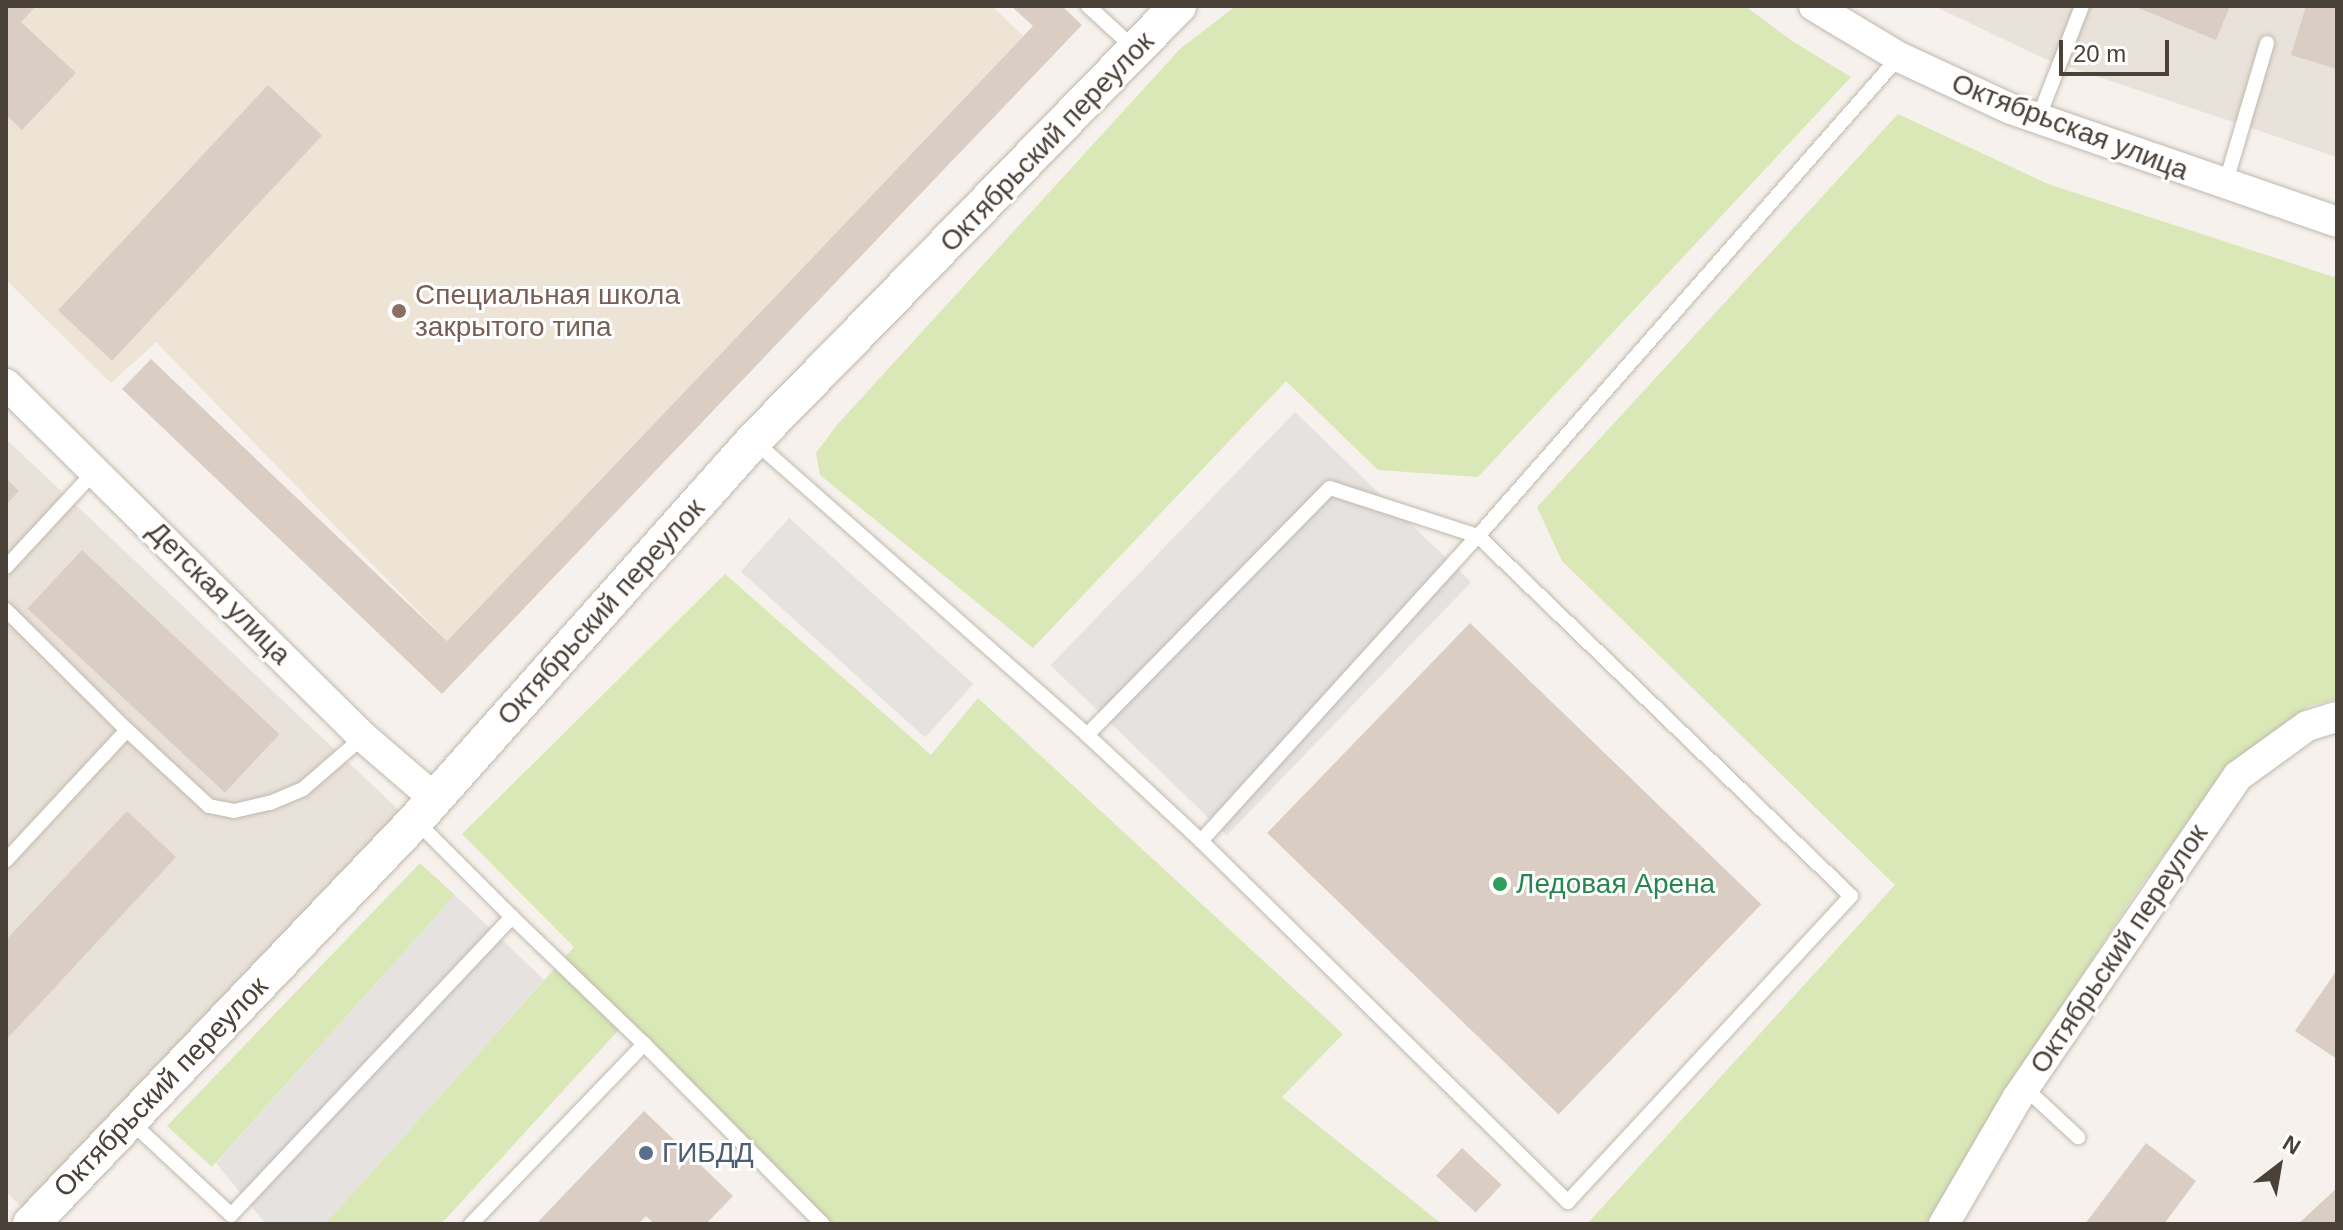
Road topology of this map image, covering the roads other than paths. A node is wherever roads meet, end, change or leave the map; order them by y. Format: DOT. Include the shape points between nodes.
graph roads {
  1 [pos="1088,6"];
  2 [pos="1178,6"];
  3 [pos="1814,6"];
  4 [pos="2082,6"];
  5 [pos="2267,43"];
  6 [pos="1137,51"];
  7 [pos="1899,57"];
  8 [pos="2038,119"];
  9 [pos="2225,185"];
  10 [pos="2337,222"];
  11 [pos="6,384"];
  12 [pos="754,440"];
  13 [pos="96,470"];
  14 [pos="1478,536"];
  15 [pos="6,567"];
  16 [pos="6,610"];
  17 [pos="2337,717"];
  18 [pos="127,730"];
  19 [pos="1087,735"];
  20 [pos="363,737"];
  21 [pos="425,810"];
  22 [pos="1201,841"];
  23 [pos="6,860"];
  24 [pos="512,917"];
  25 [pos="644,1044"];
  26 [pos="2024,1087"];
  27 [pos="130,1120"];
  28 [pos="2078,1137"];
  29 [pos="235,1220"];
  30 [pos="31,1224"];
  31 [pos="471,1224"];
  32 [pos="823,1224"];
  33 [pos="1944,1224"];
  1 -- 6 [label="lane"];
  2 -- 6 [label="street, Октябрьский переулок"];
  3 -- 7 [label="street, Октябрьская улица"];
  4 -- 8 [label="lane"];
  5 -- 9 [label="lane"];
  6 -- 12 [label="street, Октябрьский переулок"];
  7 -- 8 [label="street, Октябрьская улица"];
  7 -- 14 [label="lane"];
  8 -- 9 [label="street, Октябрьская улица"];
  9 -- 10 [label="street, Октябрьская улица"];
  11 -- 13 [label="street, Детская улица"];
  12 -- 19 [label="lane"];
  12 -- 21 [label="street, Октябрьский переулок"];
  13 -- 15 [label="lane"];
  13 -- 20 [label="street, Детская улица"];
  14 -- 19 [label="lane" via="1330,488"];
  14 -- 22 [label="lane"];
  14 -- 22 [label="lane" via="1851,896 1568,1202"];
  16 -- 18 [label="lane"];
  17 -- 26 [label="street, Октябрьский переулок" via="2307,726 2238,776"];
  18 -- 20 [label="lane" via="209,806 234,811 303,789"];
  18 -- 23 [label="lane"];
  19 -- 22 [label="lane"];
  20 -- 21 [label="street, Детская улица"];
  21 -- 24 [label="lane"];
  21 -- 27 [label="street, Октябрьский переулок"];
  24 -- 25 [label="lane"];
  24 -- 29 [label="lane"];
  25 -- 31 [label="lane"];
  25 -- 32 [label="lane"];
  26 -- 28 [label="lane"];
  26 -- 33 [label="street, Октябрьский переулок"];
  27 -- 29 [label="lane"];
  27 -- 30 [label="street, Октябрьский переулок"];
}
